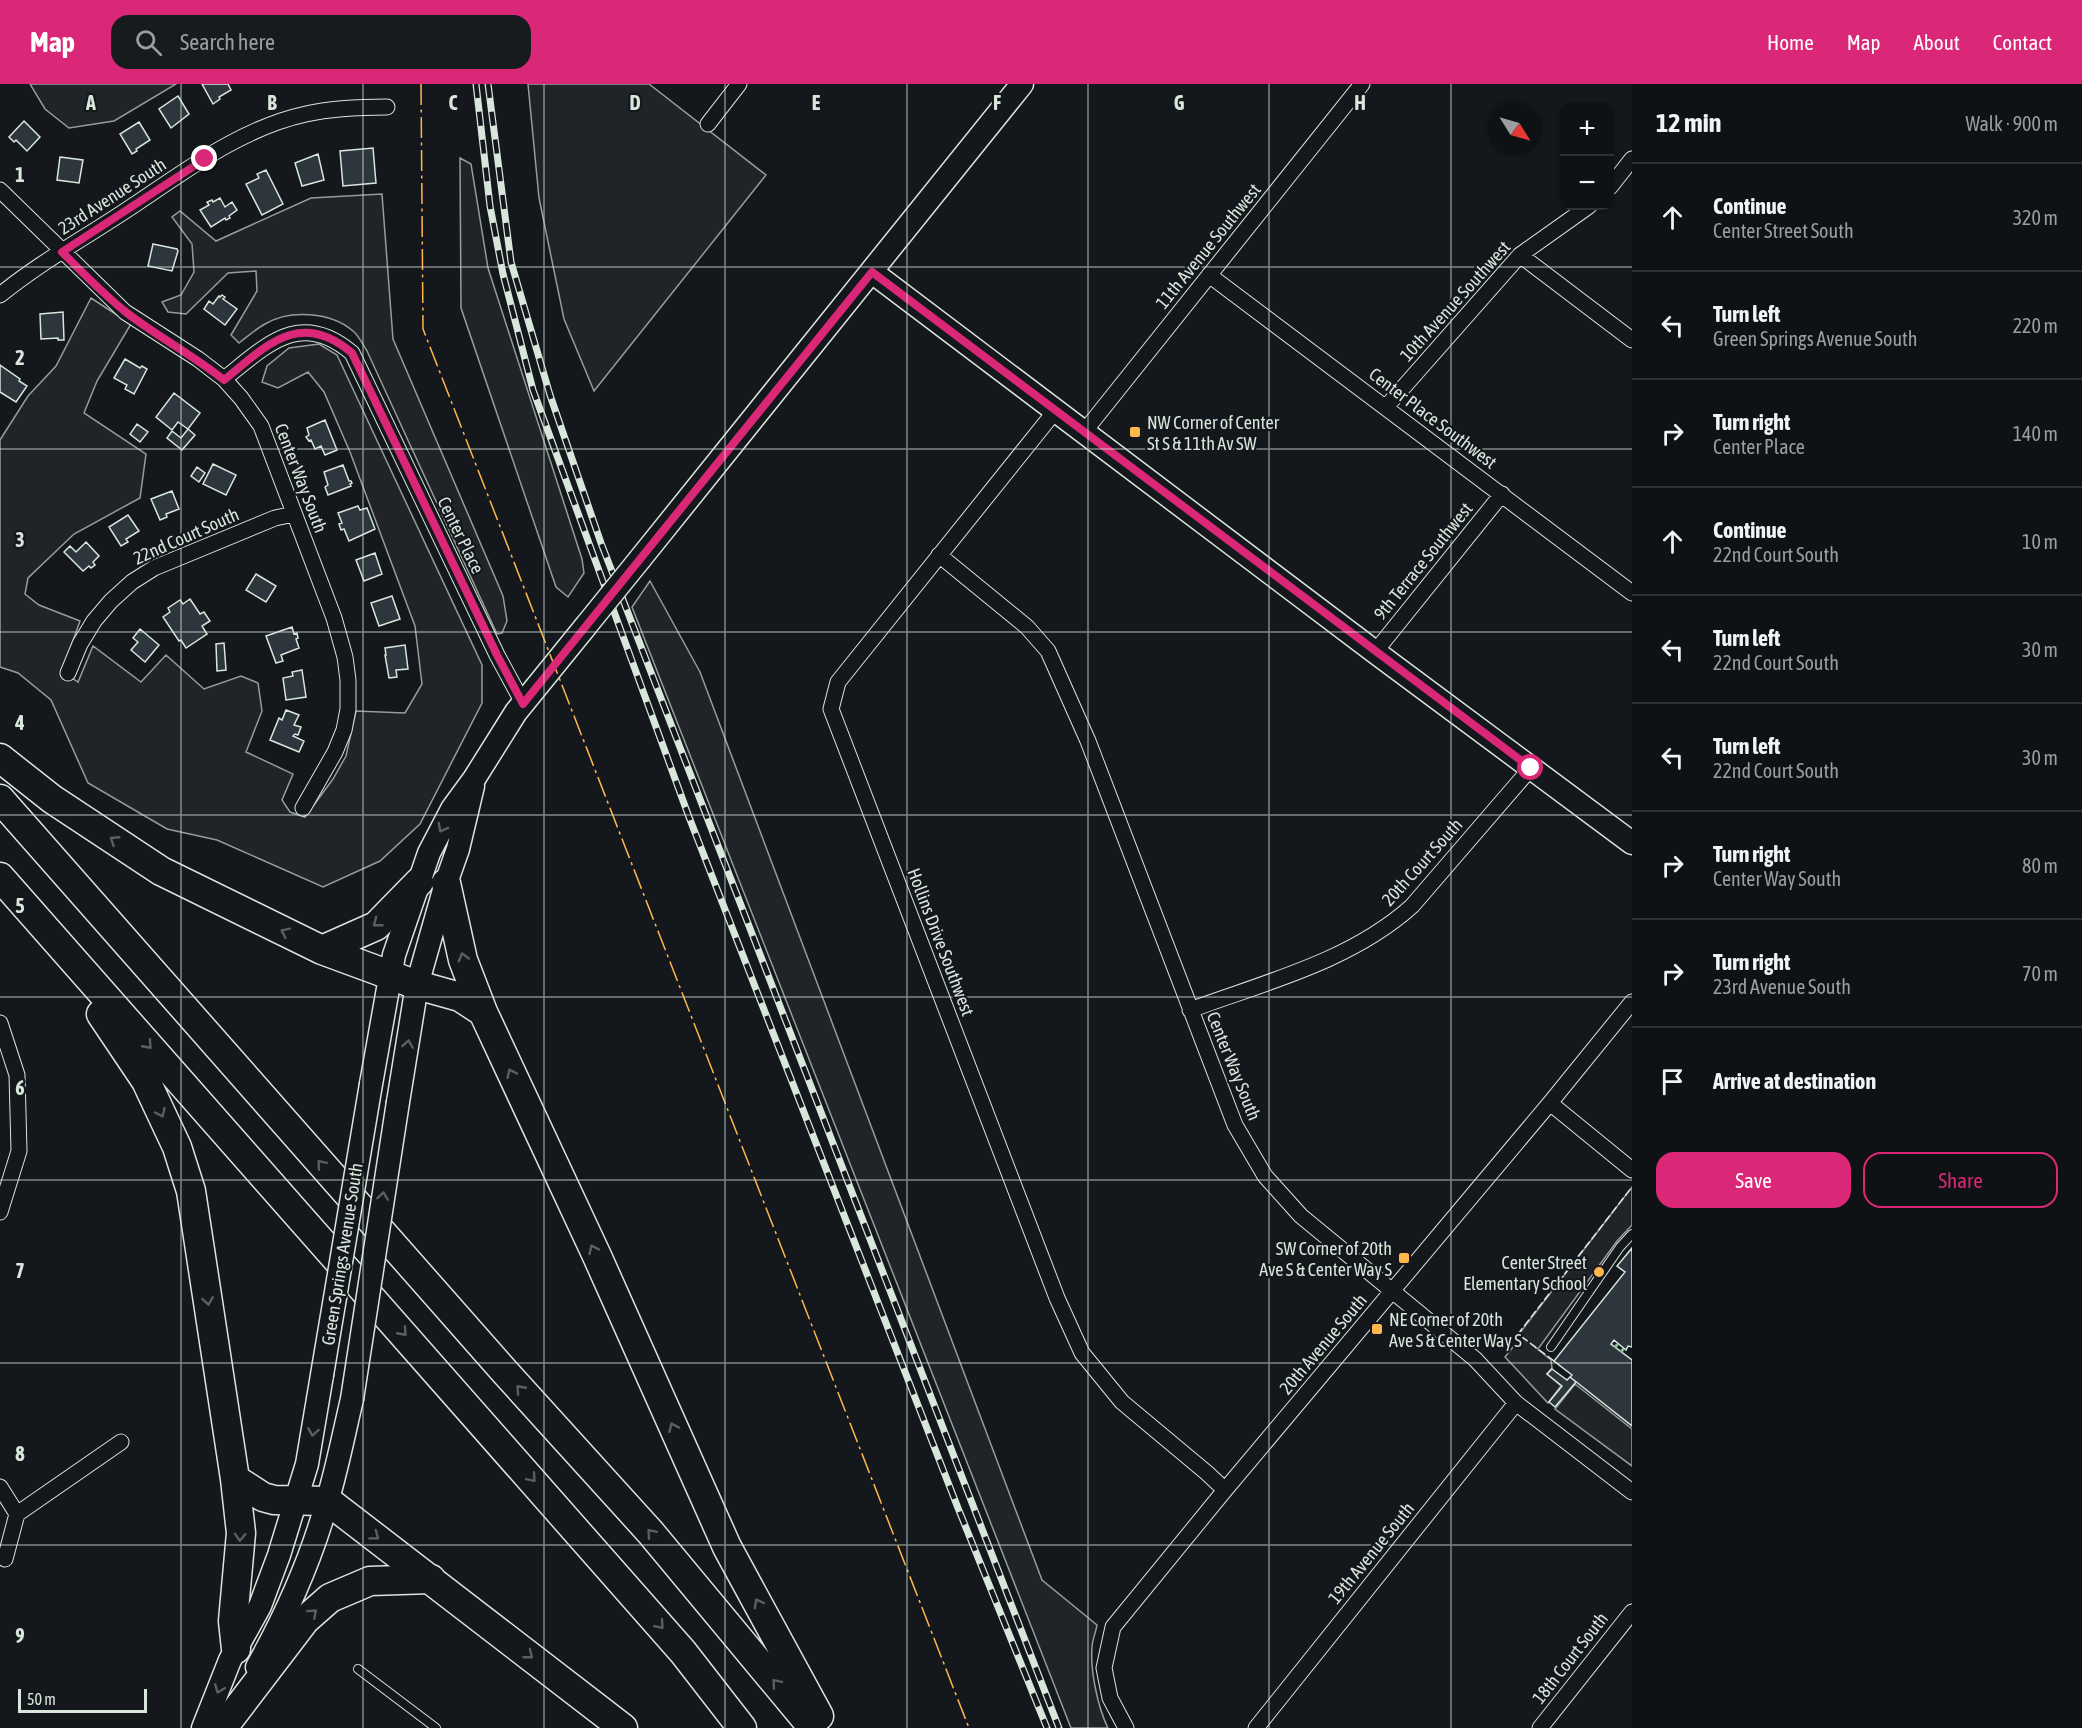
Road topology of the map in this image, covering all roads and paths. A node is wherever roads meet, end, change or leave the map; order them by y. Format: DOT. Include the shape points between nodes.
graph roads {
  1 [pos="739,84"];
  2 [pos="1022,84"];
  3 [pos="1362,84"];
  4 [pos="387,107"];
  5 [pos="708,124"];
  6 [pos="1632,159"];
  7 [pos="1614,182"];
  8 [pos="0,190"];
  9 [pos="1583,210"];
  10 [pos="62,252"];
  11 [pos="1520,255"];
  12 [pos="872,272"];
  13 [pos="1209,275"];
  14 [pos="0,295"];
  15 [pos="1632,340"];
  16 [pos="224,380"];
  17 [pos="1386,407"];
  18 [pos="1056,410"];
  19 [pos="1084,432"];
  20 [pos="1502,494"];
  21 [pos="294,514"];
  22 [pos="939,555"];
  23 [pos="1632,593"];
  24 [pos="1375,652"];
  25 [pos="68,673"];
  26 [pos="523,704"];
  27 [pos="0,758"];
  28 [pos="1531,768"];
  29 [pos="0,799"];
  30 [pos="303,808"];
  31 [pos="1632,843"];
  32 [pos="0,877"];
  33 [pos="432,883"];
  34 [pos="40,922"];
  35 [pos="322,950"];
  36 [pos="389,976"];
  37 [pos="417,986"];
  38 [pos="1632,1002"];
  39 [pos="1190,1010"];
  40 [pos="483,1012"];
  41 [pos="0,1023"];
  42 [pos="1550,1102"];
  43 [pos="1632,1170"];
  44 [pos="0,1212"];
  45 [pos="1632,1234"];
  46 [pos="1394,1291"];
  47 [pos="1551,1347"];
  48 [pos="1516,1403"];
  49 [pos="121,1442"];
  50 [pos="235,1479"];
  51 [pos="0,1487"];
  52 [pos="1225,1490"];
  53 [pos="1632,1492"];
  54 [pos="297,1500"];
  55 [pos="328,1501"];
  56 [pos="17,1514"];
  57 [pos="5,1559"];
  58 [pos="431,1579"];
  59 [pos="1630,1619"];
  60 [pos="236,1649"];
  61 [pos="358,1670"];
  62 [pos="217,1725"];
  63 [pos="436,1728"];
  64 [pos="623,1728"];
  65 [pos="742,1728"];
  66 [pos="813,1728"];
  67 [pos="826,1728"];
  68 [pos="1126,1728"];
  69 [pos="1256,1728"];
  70 [pos="1540,1728"];
  1 -- 5 [label="street"];
  2 -- 12 [label="main road, Green Springs Avenue South"];
  3 -- 13 [label="street, 11th Avenue Southwest"];
  4 -- 10 [label="street, 23rd Avenue South" via="304,114 256,131 205,159"];
  6 -- 7 [label="street"];
  8 -- 10 [label="street, Center Way South"];
  9 -- 11 [label="street, 10th Avenue Southwest"];
  10 -- 14 [label="street, 23rd Avenue South"];
  10 -- 16 [label="street, Center Way South" via="125,312"];
  11 -- 15 [label="street"];
  11 -- 17 [label="street, 10th Avenue Southwest"];
  12 -- 18 [label="main road"];
  12 -- 26 [label="main road, Green Springs Avenue South, bridge"];
  13 -- 17 [label="street, Center Place Southwest"];
  13 -- 19 [label="street, 11th Avenue Southwest"];
  16 -- 21 [label="street, Center Way South" via="261,426"];
  16 -- 26 [label="street, Center Place" via="275,340 292,334 309,333 332,339 352,353"];
  17 -- 20 [label="street, Center Place Southwest"];
  18 -- 19 [label="main road"];
  18 -- 22 [label="street, Hollins Drive Southwest"];
  19 -- 24 [label="main road"];
  20 -- 23 [label="street, Center Place Southwest"];
  20 -- 24 [label="street, 9th Terrace Southwest"];
  21 -- 25 [label="street, 22nd Court South" via="275,518 153,568 132,582 94,621"];
  21 -- 30 [label="street, Center Way South" via="334,618 348,680 344,730"];
  22 -- 39 [label="street, Center Way South" via="1027,627 1048,651 1088,741"];
  22 -- 52 [label="street, Hollins Drive Southwest" via="838,682 831,709 1057,1298 1082,1353 1122,1402"];
  24 -- 28 [label="main road"];
  26 -- 33 [label="main road, Green Springs Avenue South" via="438,835 429,853"];
  35 -- 27 [label="highway, one-way" via="161,871 52,799"];
  28 -- 31 [label="main road"];
  28 -- 39 [label="street, 20th Court South" via="1395,921 1335,956"];
  66 -- 29 [label="highway, one-way" via="651,1533"];
  32 -- 34 [label="highway"];
  33 -- 35 [label="highway, one-way" via="376,926"];
  33 -- 36 [label="main road, Green Springs Avenue South" via="394,955"];
  33 -- 37 [label="main road, Green Springs Avenue South"];
  40 -- 33 [label="highway, one-way"];
  34 -- 50 [label="highway, one-way" via="146,1081 177,1147 191,1191"];
  34 -- 65 [label="highway, one-way" via="683,1652"];
  35 -- 36 [label="highway"];
  36 -- 37 [label="highway"];
  36 -- 54 [label="main road, Green Springs Avenue South, one-way, bridge" via="307,1464"];
  37 -- 40 [label="highway" via="460,997"];
  55 -- 37 [label="main road, Green Springs Avenue South, one-way, bridge" via="352,1399"];
  38 -- 42 [label="street, 20th Avenue South"];
  39 -- 46 [label="street, Center Way South" via="1235,1125 1265,1176 1302,1216"];
  67 -- 40 [label="highway, one-way" via="727,1547"];
  41 -- 44 [label="street" via="17,1075 19,1151"];
  42 -- 43 [label="street"];
  42 -- 46 [label="street, 20th Avenue South"];
  45 -- 47 [label="lane"];
  46 -- 48 [label="street, Center Way South" via="1475,1359"];
  46 -- 52 [label="street, 20th Avenue South"];
  48 -- 53 [label="street, Center Way South"];
  48 -- 69 [label="street, 19th Avenue South"];
  49 -- 56 [label="street"];
  50 -- 54 [label="highway" via="263,1497"];
  50 -- 60 [label="highway, one-way" via="240,1533 232,1621"];
  51 -- 56 [label="street"];
  52 -- 68 [label="street, 20th Avenue South" via="1113,1627 1104,1668 1110,1698"];
  54 -- 55 [label="highway"];
  54 -- 60 [label="main road, Green Springs Avenue South" via="260,1606"];
  55 -- 58 [label="highway, one-way"];
  55 -- 62 [label="main road, Green Springs Avenue South" via="284,1618"];
  56 -- 57 [label="street"];
  62 -- 58 [label="highway, one-way" via="305,1620 330,1598 370,1581"];
  58 -- 64 [label="highway, one-way"];
  59 -- 70 [label="street, 18th Court South"];
  60 -- 62 [label="main road, Green Springs Avenue South, one-way" via="230,1660"];
  61 -- 63 [label="lane"];
}
